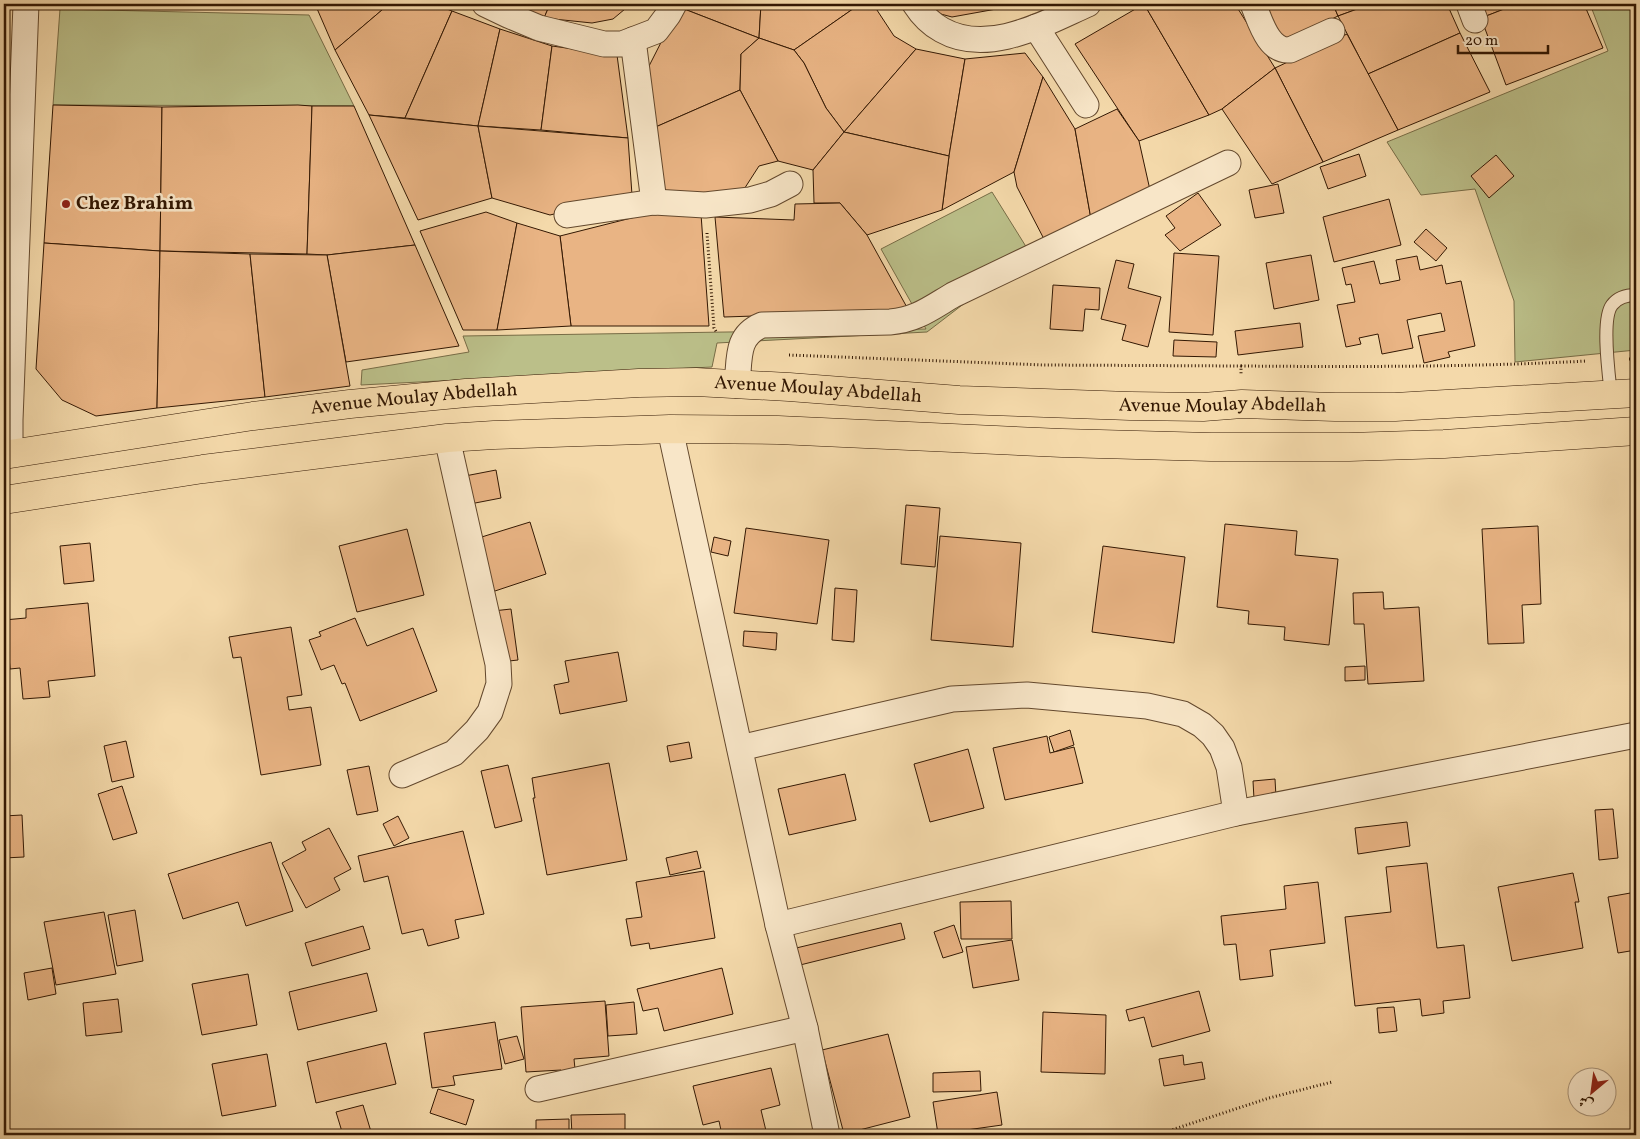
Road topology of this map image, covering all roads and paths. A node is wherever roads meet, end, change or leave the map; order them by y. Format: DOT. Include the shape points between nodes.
graph roads {
  1 [pos="26,4"];
  2 [pos="485,4"];
  3 [pos="674,4"];
  4 [pos="915,4"];
  5 [pos="1088,4"];
  6 [pos="1254,4"];
  7 [pos="1036,27"];
  8 [pos="1332,31"];
  9 [pos="634,40"];
  10 [pos="1086,105"];
  11 [pos="1228,163"];
  12 [pos="790,184"];
  13 [pos="654,202"];
  14 [pos="705,205"];
  15 [pos="567,215"];
  16 [pos="10,240"];
  17 [pos="1636,295"];
  18 [pos="740,354"];
  19 [pos="1636,359"];
  20 [pos="1607,360"];
  21 [pos="1241,366"];
  22 [pos="737,385"];
  23 [pos="1624,394"];
  24 [pos="1242,404"];
  25 [pos="670,429"];
  26 [pos="1636,432"];
  27 [pos="447,438"];
  28 [pos="7,454"];
  29 [pos="4,500"];
  30 [pos="1636,735"];
  31 [pos="740,748"];
  32 [pos="402,775"];
  33 [pos="1236,813"];
  34 [pos="778,924"];
  35 [pos="805,1028"];
  36 [pos="1332,1082"];
  37 [pos="538,1089"];
  38 [pos="827,1135"];
  39 [pos="1156,1135"];
  1 -- 16 [label="street"];
  2 -- 9 [label="street" via="539,28 604,44"];
  3 -- 9 [label="street" via="656,31"];
  4 -- 7 [label="street" via="931,24 966,40 1002,37"];
  5 -- 7 [label="street"];
  6 -- 8 [label="street" via="1268,36 1283,51"];
  7 -- 10 [label="street"];
  9 -- 13 [label="street"];
  11 -- 18 [label="street" via="953,295 914,318 890,322 762,325 746,335"];
  12 -- 14 [label="street" via="750,200"];
  13 -- 14 [label="street"];
  13 -- 15 [label="street"];
  14 -- 18 [label="path" via="714,328 726,349"];
  16 -- 28 [label="street" via="10,420"];
  17 -- 20 [label="lane" via="1617,300 1608,313"];
  18 -- 21 [label="path" via="1044,365"];
  18 -- 22 [label="street"];
  19 -- 20 [label="path"];
  20 -- 21 [label="path" via="1365,367"];
  20 -- 23 [label="lane"];
  21 -- 24 [label="path"];
  22 -- 24 [label="main road, Avenue Moulay Abdellah" via="1045,404 1194,407"];
  22 -- 28 [label="main road, Avenue Moulay Abdellah" via="696,382 466,393 253,416"];
  23 -- 24 [label="main road, Avenue Moulay Abdellah" via="1395,407"];
  25 -- 26 [label="main road, Avenue Moulay Abdellah" via="778,430 1211,447 1444,444"];
  25 -- 27 [label="main road, Avenue Moulay Abdellah"];
  25 -- 31 [label="street"];
  27 -- 29 [label="main road, Avenue Moulay Abdellah" via="204,469"];
  27 -- 32 [label="street" via="490,626 499,684 490,712 460,747"];
  30 -- 33 [label="street"];
  31 -- 33 [label="street" via="952,700 1028,695 1147,706 1183,714 1214,735 1229,767"];
  31 -- 34 [label="street"];
  33 -- 34 [label="street"];
  34 -- 35 [label="street"];
  35 -- 37 [label="street"];
  35 -- 38 [label="street"];
  36 -- 39 [label="path" via="1269,1098"];
}
